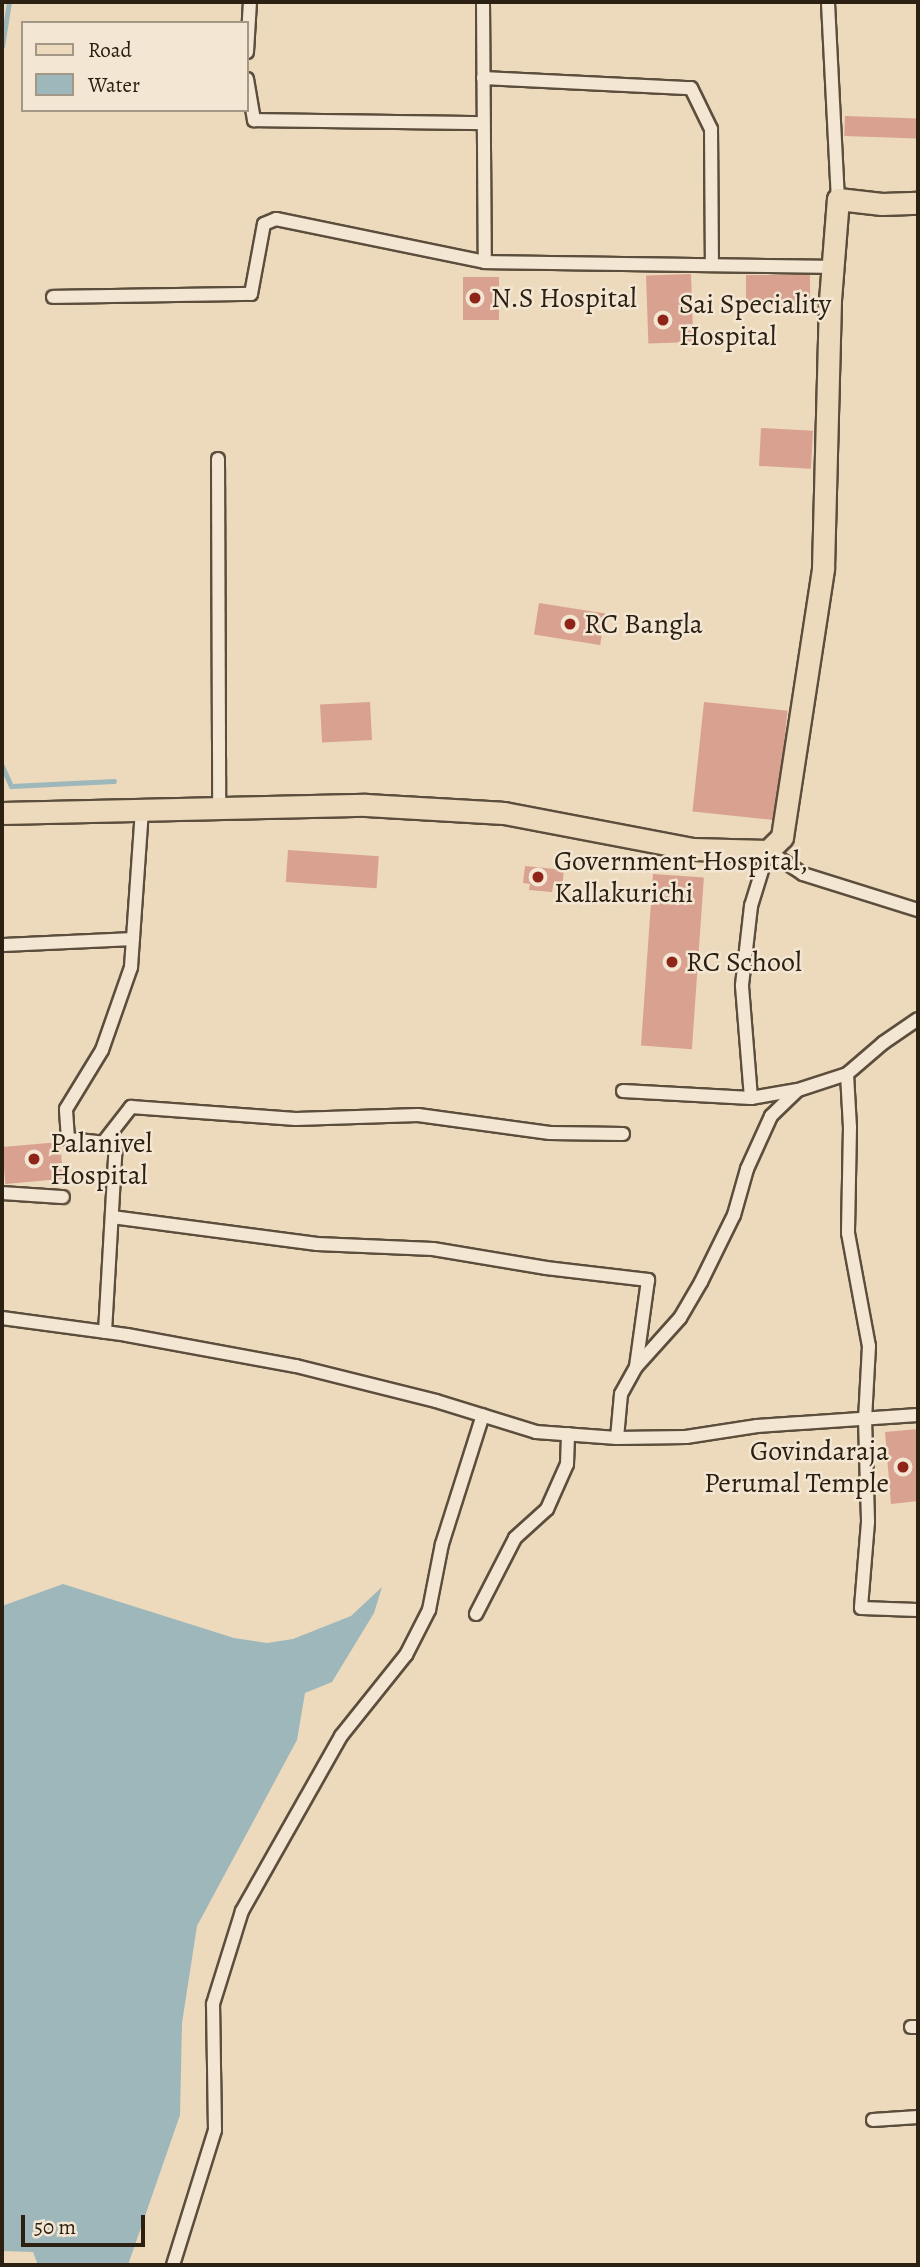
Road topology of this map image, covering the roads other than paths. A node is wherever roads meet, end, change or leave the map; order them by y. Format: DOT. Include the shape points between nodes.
graph roads {
  1 [pos="250,2"];
  2 [pos="483,2"];
  3 [pos="828,4"];
  4 [pos="248,35"];
  5 [pos="483,78"];
  6 [pos="248,85"];
  7 [pos="483,123"];
  8 [pos="838,199"];
  9 [pos="918,203"];
  10 [pos="485,262"];
  11 [pos="712,265"];
  12 [pos="833,267"];
  13 [pos="53,297"];
  14 [pos="218,458"];
  15 [pos="219,808"];
  16 [pos="142,810"];
  17 [pos="2,813"];
  18 [pos="768,851"];
  19 [pos="918,910"];
  20 [pos="133,939"];
  21 [pos="2,945"];
  22 [pos="918,1020"];
  23 [pos="847,1073"];
  24 [pos="798,1090"];
  25 [pos="623,1091"];
  26 [pos="751,1098"];
  27 [pos="623,1134"];
  28 [pos="103,1143"];
  29 [pos="2,1193"];
  30 [pos="63,1197"];
  31 [pos="112,1217"];
  32 [pos="2,1318"];
  33 [pos="104,1332"];
  34 [pos="636,1367"];
  35 [pos="483,1415"];
  36 [pos="918,1415"];
  37 [pos="865,1419"];
  38 [pos="568,1434"];
  39 [pos="617,1438"];
  40 [pos="918,1610"];
  41 [pos="476,1614"];
  42 [pos="918,2117"];
  43 [pos="873,2120"];
  44 [pos="173,2265"];
  1 -- 4 [label="street"];
  2 -- 5 [label="street"];
  3 -- 8 [label="street"];
  5 -- 7 [label="street"];
  5 -- 11 [label="street" via="691,88 711,129"];
  6 -- 7 [label="street" via="254,120"];
  7 -- 10 [label="street"];
  8 -- 9 [label="main road"];
  8 -- 12 [label="main road"];
  10 -- 11 [label="street"];
  10 -- 13 [label="street" via="276,219 264,224 251,294"];
  11 -- 12 [label="street"];
  12 -- 18 [label="main road" via="822,568 782,837"];
  14 -- 15 [label="street"];
  15 -- 16 [label="main road"];
  15 -- 18 [label="main road" via="366,805 504,813 693,849"];
  16 -- 17 [label="main road"];
  16 -- 20 [label="street"];
  18 -- 19 [label="street" via="803,874"];
  18 -- 26 [label="street" via="751,906 742,985"];
  20 -- 21 [label="street"];
  20 -- 28 [label="street" via="131,967 102,1050 66,1110 68,1139"];
  22 -- 23 [label="street"];
  23 -- 24 [label="street"];
  23 -- 37 [label="street" via="848,1233 869,1346"];
  24 -- 26 [label="street"];
  24 -- 34 [label="street" via="771,1116 747,1169 734,1215 680,1318"];
  25 -- 26 [label="street"];
  27 -- 28 [label="street" via="550,1133 418,1115 296,1119 131,1107"];
  28 -- 31 [label="street" via="116,1144"];
  29 -- 30 [label="street"];
  31 -- 33 [label="street"];
  31 -- 34 [label="street" via="317,1244 433,1249 648,1280"];
  32 -- 33 [label="street"];
  33 -- 35 [label="street" via="296,1366"];
  34 -- 39 [label="street" via="621,1394"];
  35 -- 38 [label="street" via="537,1432"];
  35 -- 44 [label="street" via="442,1544 429,1611 406,1655 341,1736 242,1911 213,2004 215,2130"];
  36 -- 37 [label="street"];
  37 -- 39 [label="street" via="757,1426 686,1437"];
  37 -- 40 [label="street" via="868,1522 861,1608"];
  38 -- 39 [label="street"];
  38 -- 41 [label="street" via="567,1464 547,1509 515,1538"];
  42 -- 43 [label="street"];
}
